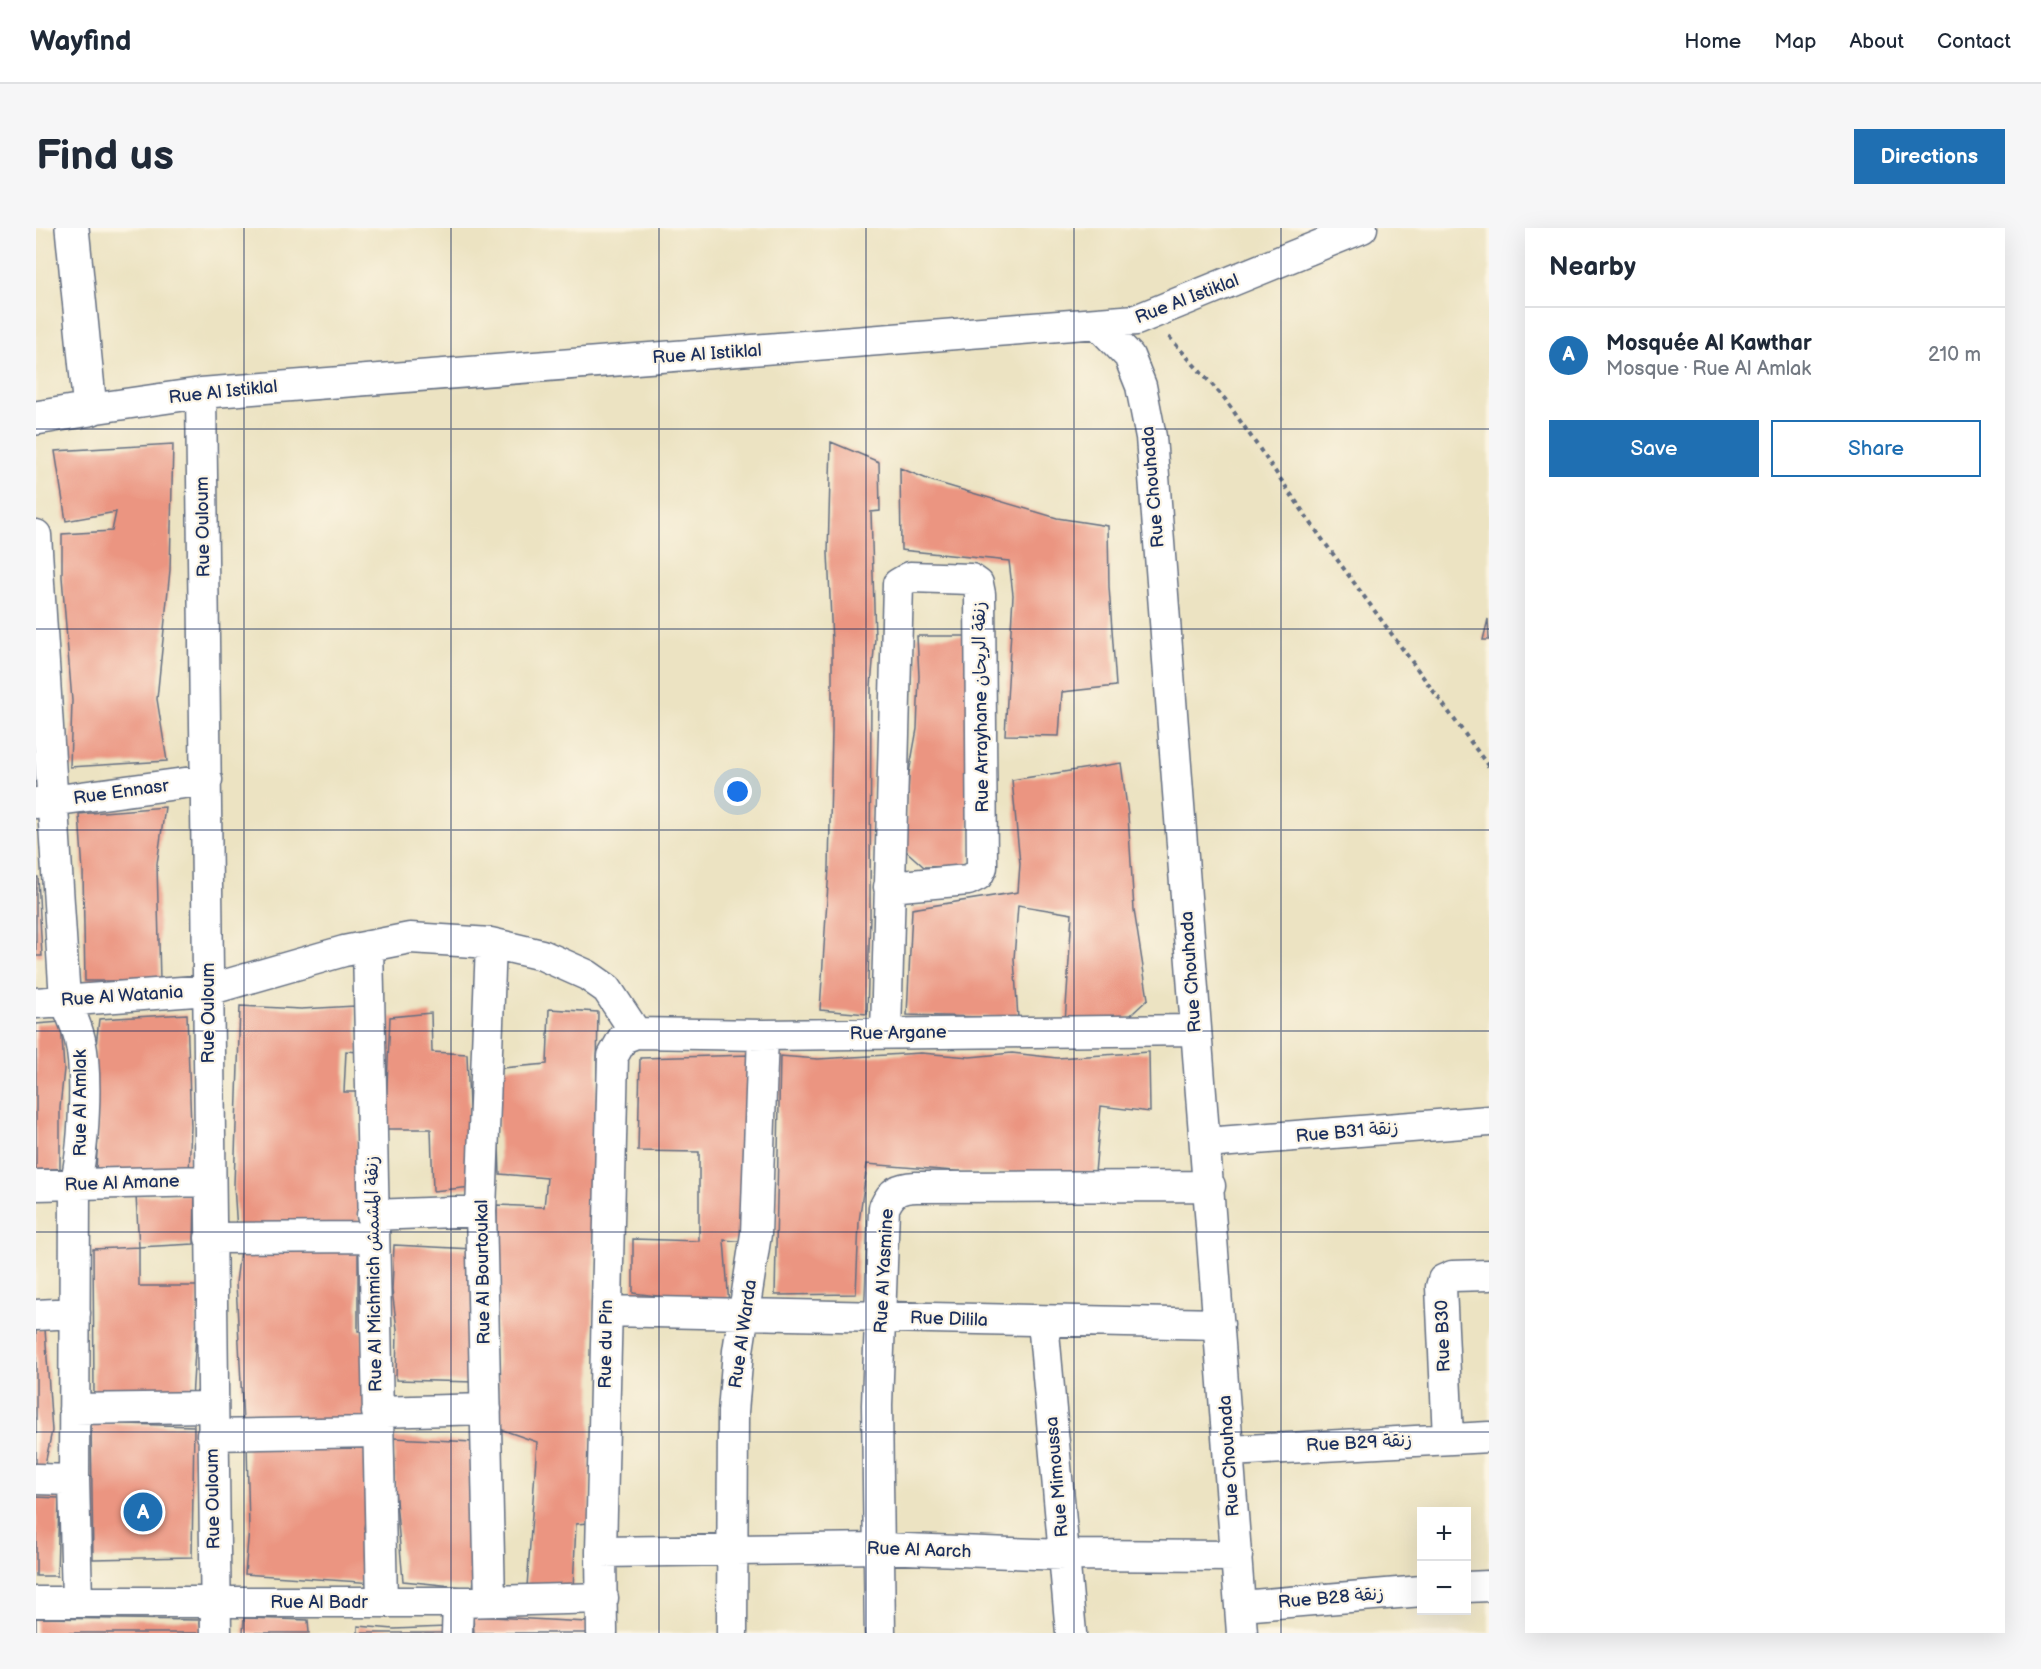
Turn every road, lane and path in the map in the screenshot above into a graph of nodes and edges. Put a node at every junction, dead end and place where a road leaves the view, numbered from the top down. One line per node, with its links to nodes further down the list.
1 (72, 228): 7 (street)
2 (1362, 228): 3 (street, Rue Al Istiklal)
3 (1143, 318): 4 (street, Rue Al Istiklal); 5 (street); 11 (path)
4 (1099, 325): 5 (street, Rue Chouhada); 6 (street, Rue Al Istiklal)
5 (1129, 356): 20 (street, Rue Chouhada)
6 (201, 393): 7 (street, Rue Al Istiklal); 12 (street, Rue Ouloum)
7 (90, 409): 8 (street, Rue Al Istiklal)
8 (36, 418)
9 (36, 535): 10 (street, Rue Al Amlak)
10 (43, 726): 13 (street, Rue Al Amlak)
11 (1489, 767)
12 (207, 780): 13 (street, Rue Ennasr); 17 (street, Rue Ouloum)
13 (45, 802): 18 (street, Rue Al Amlak)
14 (889, 887): 14 (street, Rue Arrayhane زنقة الريحان); 22 (street, Rue Arrayhane زنقة الريحان)
15 (491, 943): 16 (street, Rue Al Watania); 21 (street, Rue Al Watania); 30 (street, Rue Al Bourtoukal)
16 (368, 946): 17 (street, Rue Al Watania); 31 (street, Rue Al Michmich زنقة المشمش)
17 (208, 990): 18 (street, Rue Al Watania); 26 (street, Rue Ouloum)
18 (65, 1000): 19 (street, Rue Al Watania); 28 (street, Rue Al Amlak)
19 (36, 1003)
20 (1195, 1030): 22 (street, Rue Argane); 25 (street, Rue Chouhada)
21 (636, 1033): 23 (street, Rue Argane); 34 (street, Rue du Pin)
22 (886, 1034): 23 (street, Rue Argane)
23 (763, 1035): 37 (street, Rue Al Warda)
24 (1489, 1121): 25 (street, Rue B31 زنقة)
25 (1206, 1143): 29 (street, Rue Chouhada)
26 (209, 1181): 28 (street, Rue Al Amane); 32 (street, Rue Ouloum)
27 (36, 1185): 28 (street, Rue Al Amane)
28 (75, 1185): 35 (street, Rue Al Amlak)
29 (1210, 1185): 38 (street, Rue Al Yasmine); 40 (street, Rue Chouhada)
30 (481, 1211): 31 (street); 42 (street, Rue Al Bourtoukal)
31 (372, 1226): 32 (street); 44 (street, Rue Al Michmich زنقة المشمش)
32 (210, 1238): 43 (street, Rue Ouloum)
33 (1489, 1275): 46 (street, Rue B30)
34 (607, 1311): 37 (street, Rue Dilila); 52 (street, Rue du Pin)
35 (75, 1313): 36 (street); 41 (street, Rue Al Amlak)
36 (36, 1315)
37 (745, 1315): 38 (street, Rue Dilila); 51 (street, Rue Al Warda)
38 (881, 1317): 39 (street, Rue Dilila); 50 (street, Rue Al Yasmine)
39 (1044, 1321): 40 (street, Rue Dilila); 53 (street, Rue Mimoussa)
40 (1219, 1324): 47 (street, Rue Chouhada)
41 (74, 1410): 43 (street); 49 (street, Rue Al Amlak)
42 (486, 1410): 44 (street); 60 (street, Rue Al Bourtoukal)
43 (212, 1421): 44 (street); 64 (street, Rue Ouloum)
44 (377, 1422): 62 (street, Rue Al Michmich زنقة المشمش)
45 (1489, 1437): 46 (street, Rue B29 زنقة)
46 (1448, 1438): 47 (street, Rue B29 زنقة)
47 (1230, 1450): 54 (street, Rue Chouhada)
48 (36, 1479): 49 (street)
49 (74, 1480): 59 (street, Rue Al Amlak)
50 (880, 1548): 51 (street, Rue Al Aarch); 53 (street, Rue Al Aarch); 70 (street, Rue Al Yasmine)
51 (733, 1551): 52 (street, Rue Al Aarch); 69 (street, Rue Al Warda)
52 (602, 1552): 58 (street, Rue du Pin)
53 (1064, 1555): 54 (street, Rue Al Aarch); 71 (street, Rue Mimoussa)
54 (1237, 1556): 65 (street, Rue Chouhada)
55 (1489, 1586): 56 (street)
56 (1471, 1587)
57 (1417, 1592): 65 (street, Rue B28 زنقة)
58 (603, 1598): 60 (street, Rue Al Badr); 68 (street, Rue du Pin)
59 (77, 1601): 61 (street, Rue Al Badr); 64 (street, Rue Al Badr)
60 (490, 1601): 63 (street, Rue Al Badr)
61 (36, 1602)
62 (382, 1602): 63 (street, Rue Al Badr); 64 (street, Rue Al Badr)
63 (458, 1602): 67 (street)
64 (215, 1603): 66 (street, Rue Ouloum)
65 (1242, 1619)
66 (216, 1633)
67 (458, 1633)
68 (603, 1633)
69 (732, 1633)
70 (880, 1633)
71 (1071, 1633)

